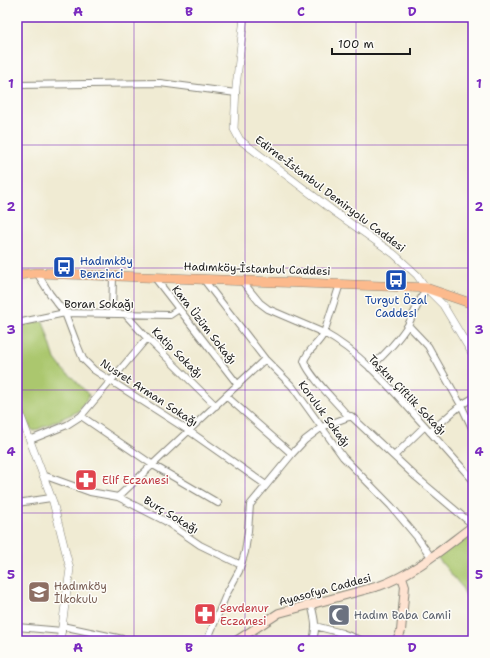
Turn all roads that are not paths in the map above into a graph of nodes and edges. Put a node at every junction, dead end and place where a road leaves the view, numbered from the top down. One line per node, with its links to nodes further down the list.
1 (244, 17): 3 (street, Edirne-İstanbul Demiryolu Caddesi)
2 (17, 85): 3 (street)
3 (236, 93): 12 (street, Edirne-İstanbul Demiryolu Caddesi)
4 (17, 270): 5 (main road, Hadımköy-İstanbul Caddesi)
5 (37, 273): 6 (main road, Hadımköy-İstanbul Caddesi); 7 (main road, Hadımköy-İstanbul Caddesi); 15 (street, Nusret Arman Sokağı)
6 (17, 275)
7 (113, 277): 8 (main road, Hadımköy-İstanbul Caddesi); 16 (street)
8 (155, 278): 9 (main road, Hadımköy-İstanbul Caddesi); 14 (street, Kara Üzüm Sokağı)
9 (204, 280): 10 (main road, Hadımköy-İstanbul Caddesi); 23 (street, Koruluk Sokağı)
10 (242, 281): 11 (main road, Hadımköy-İstanbul Caddesi); 20 (street, Taşkın Çiftlik Sokağı)
11 (340, 284): 12 (main road, Hadımköy-İstanbul Caddesi); 20 (street)
12 (426, 288): 13 (main road, Hadımköy-İstanbul Caddesi); 19 (street); 22 (street, Edirne-İstanbul Demiryolu Caddesi)
13 (473, 304)
14 (179, 309): 17 (street, Boran Sokağı); 26 (street, Kara Üzüm Sokağı)
15 (65, 313): 16 (street, Boran Sokağı); 18 (street, Boran Sokağı); 25 (street, Nusret Arman Sokağı)
16 (112, 314): 17 (street, Boran Sokağı)
17 (125, 314): 21 (street, Katip Sokağı)
18 (17, 323)
19 (408, 325): 24 (street); 29 (street)
20 (324, 333): 24 (street, Taşkın Çiftlik Sokağı); 33 (street)
21 (147, 338): 25 (street); 31 (street, Katip Sokağı)
22 (473, 355)
23 (266, 359): 26 (street); 35 (street, Koruluk Sokağı)
24 (370, 368): 34 (street, Taşkın Çiftlik Sokağı)
25 (111, 381): 32 (street); 37 (street, Nusret Arman Sokağı)
26 (238, 385): 27 (street)
27 (226, 396): 31 (street); 40 (street)
28 (473, 398): 29 (street)
29 (461, 405): 36 (street); 38 (street)
30 (17, 406): 39 (street)
31 (216, 406): 37 (street)
32 (81, 416): 39 (street); 42 (street)
33 (348, 417): 35 (street); 41 (street)
34 (425, 426): 38 (street, Taşkın Çiftlik Sokağı); 41 (street)
35 (322, 427): 40 (street); 51 (street, Koruluk Sokağı)
36 (473, 430)
37 (189, 431): 42 (street); 45 (street, Nusret Arman Sokağı)
38 (430, 432): 44 (street, Taşkın Çiftlik Sokağı)
39 (30, 440): 43 (street)
40 (292, 454): 45 (street)
41 (394, 456): 50 (street)
42 (153, 465): 46 (street); 49 (street)
43 (43, 475): 46 (street, Burç Sokağı); 47 (street)
44 (473, 480)
45 (266, 484): 52 (street)
46 (118, 497): 52 (street, Burç Sokağı)
47 (51, 498): 48 (street); 57 (street)
48 (17, 503)
49 (218, 503)
50 (473, 526): 51 (main road, Ayasofya Caddesi)
51 (431, 558): 53 (main road, Ayasofya Caddesi)
52 (241, 565): 61 (street)
53 (402, 577): 54 (main road, Ayasofya Caddesi); 65 (main road)
54 (311, 604): 55 (street); 62 (main road, Ayasofya Caddesi)
55 (315, 626): 63 (street); 64 (street)
56 (17, 627): 57 (street)
57 (62, 629): 58 (street); 59 (street)
58 (120, 640): 60 (street)
59 (60, 641)
60 (132, 641)
61 (210, 641)
62 (236, 641)
63 (312, 641)
64 (363, 641)
65 (397, 641)

